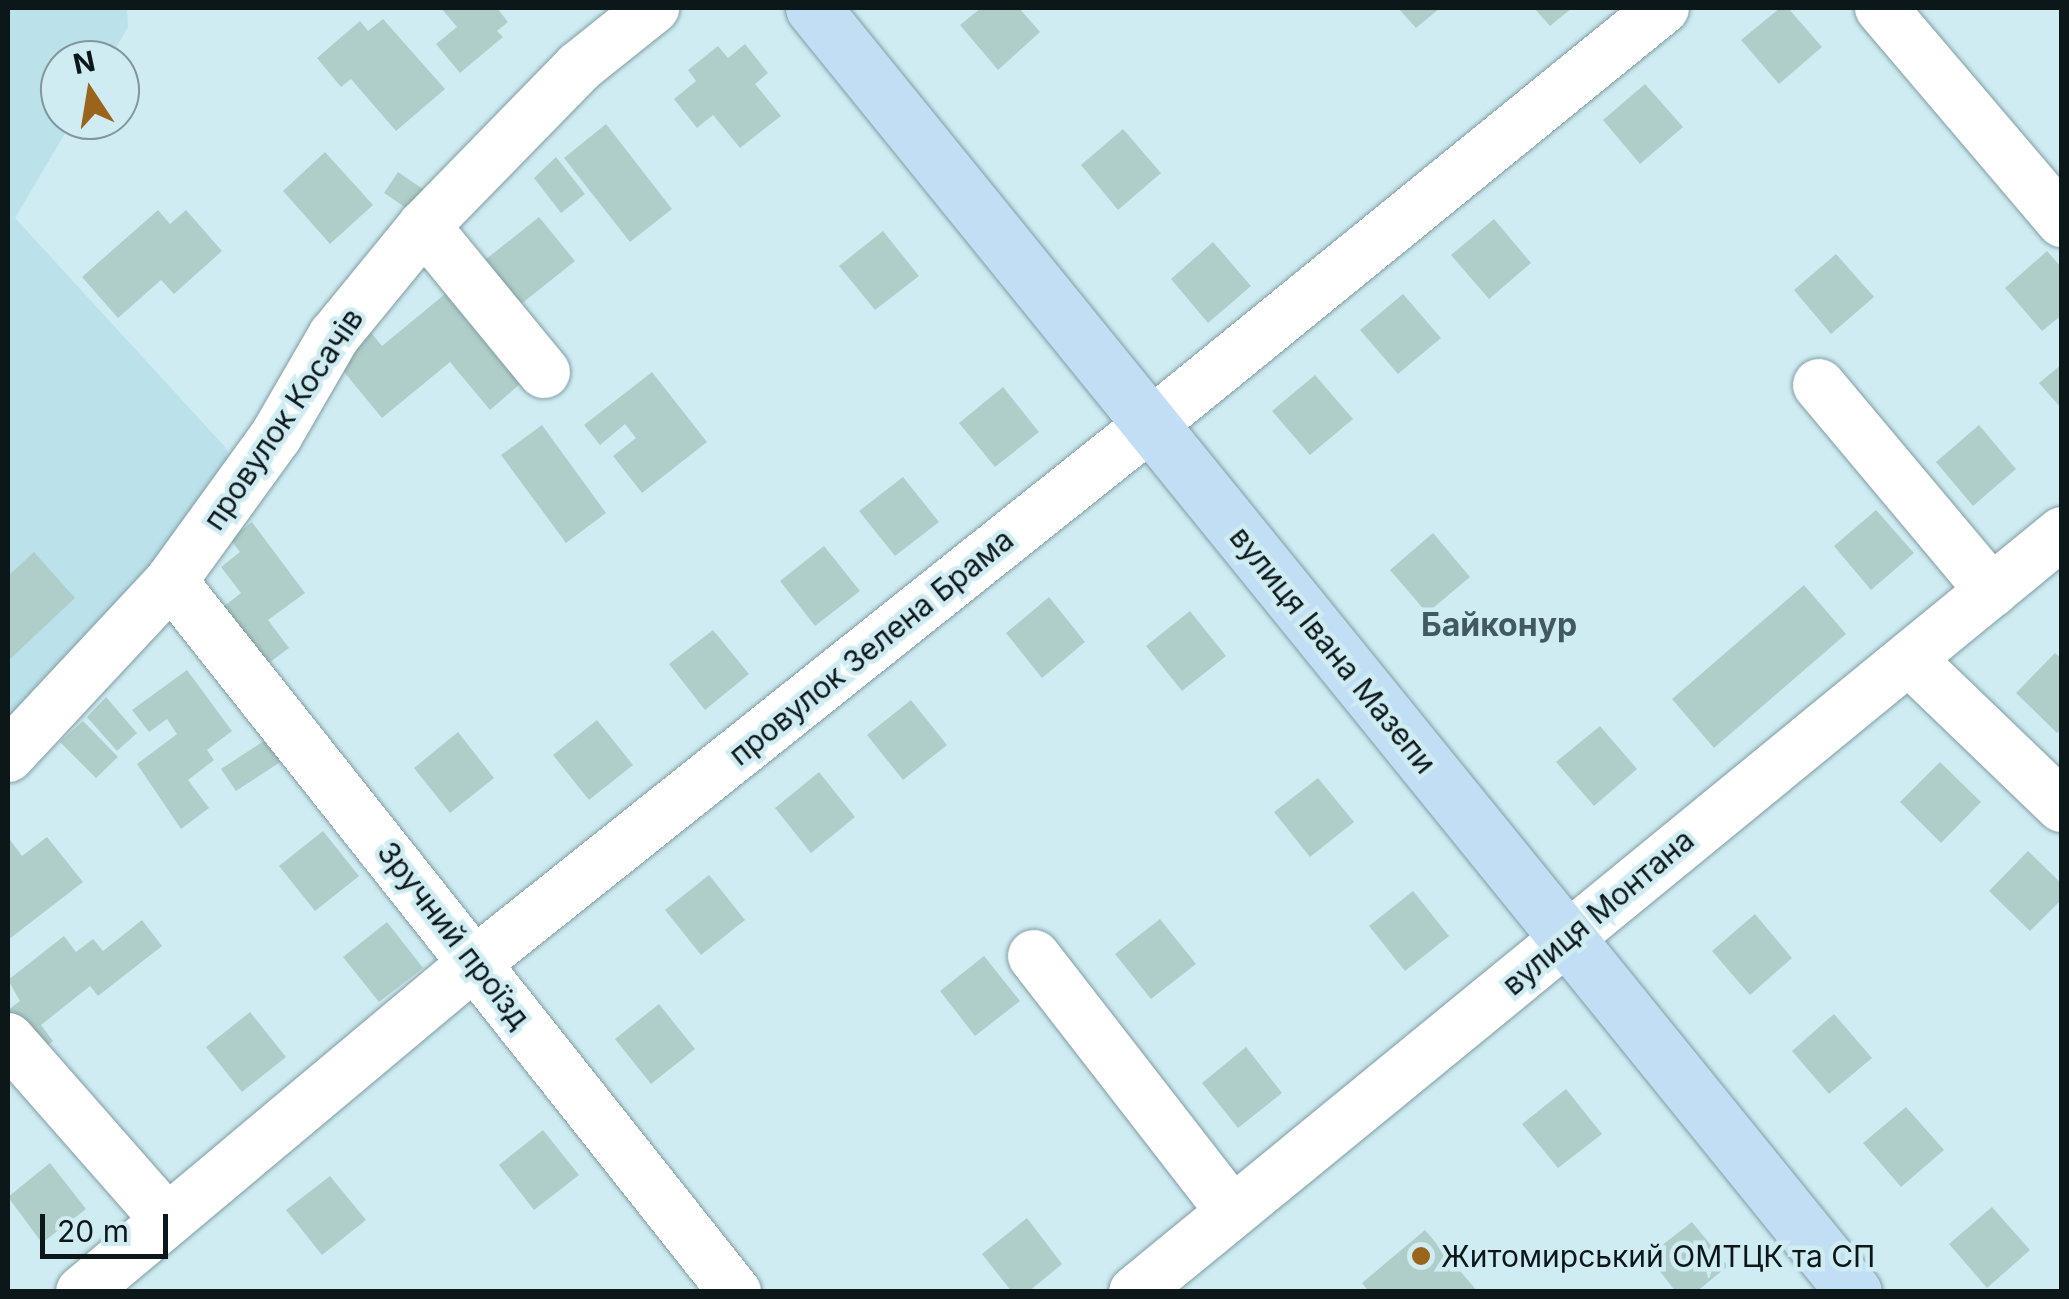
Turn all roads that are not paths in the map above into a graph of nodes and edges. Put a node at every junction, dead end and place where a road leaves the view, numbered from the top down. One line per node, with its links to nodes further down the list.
1 (653, 8): 6 (street, провулок Косачів)
2 (814, 8): 9 (main road, вулиця Івана Мазепи)
3 (1664, 8): 9 (street, провулок Зелена Брама)
4 (1881, 8): 5 (street)
5 (2062, 221)
6 (424, 226): 7 (street); 11 (street, провулок Косачів)
7 (544, 372)
8 (1819, 385): 12 (street)
9 (1150, 425): 16 (main road, вулиця Івана Мазепи); 18 (street, провулок Зелена Брама)
10 (2062, 533): 12 (street, вулиця Монтана)
11 (171, 581): 14 (street, провулок Косачів); 18 (street, Зручний проїзд)
12 (1992, 591): 13 (street, вулиця Монтана)
13 (1909, 659): 15 (street); 16 (street, вулиця Монтана)
14 (8, 756)
15 (2062, 806)
16 (1566, 937): 20 (street, вулиця Монтана); 25 (main road, вулиця Івана Мазепи)
17 (1034, 956): 20 (street)
18 (476, 962): 21 (street, провулок Зелена Брама); 23 (street, Зручний проїзд)
19 (8, 1039): 21 (street)
20 (1232, 1211): 24 (street, вулиця Монтана)
21 (166, 1220): 22 (street, провулок Зелена Брама)
22 (82, 1292)
23 (735, 1292)
24 (1135, 1292)
25 (1854, 1292)

